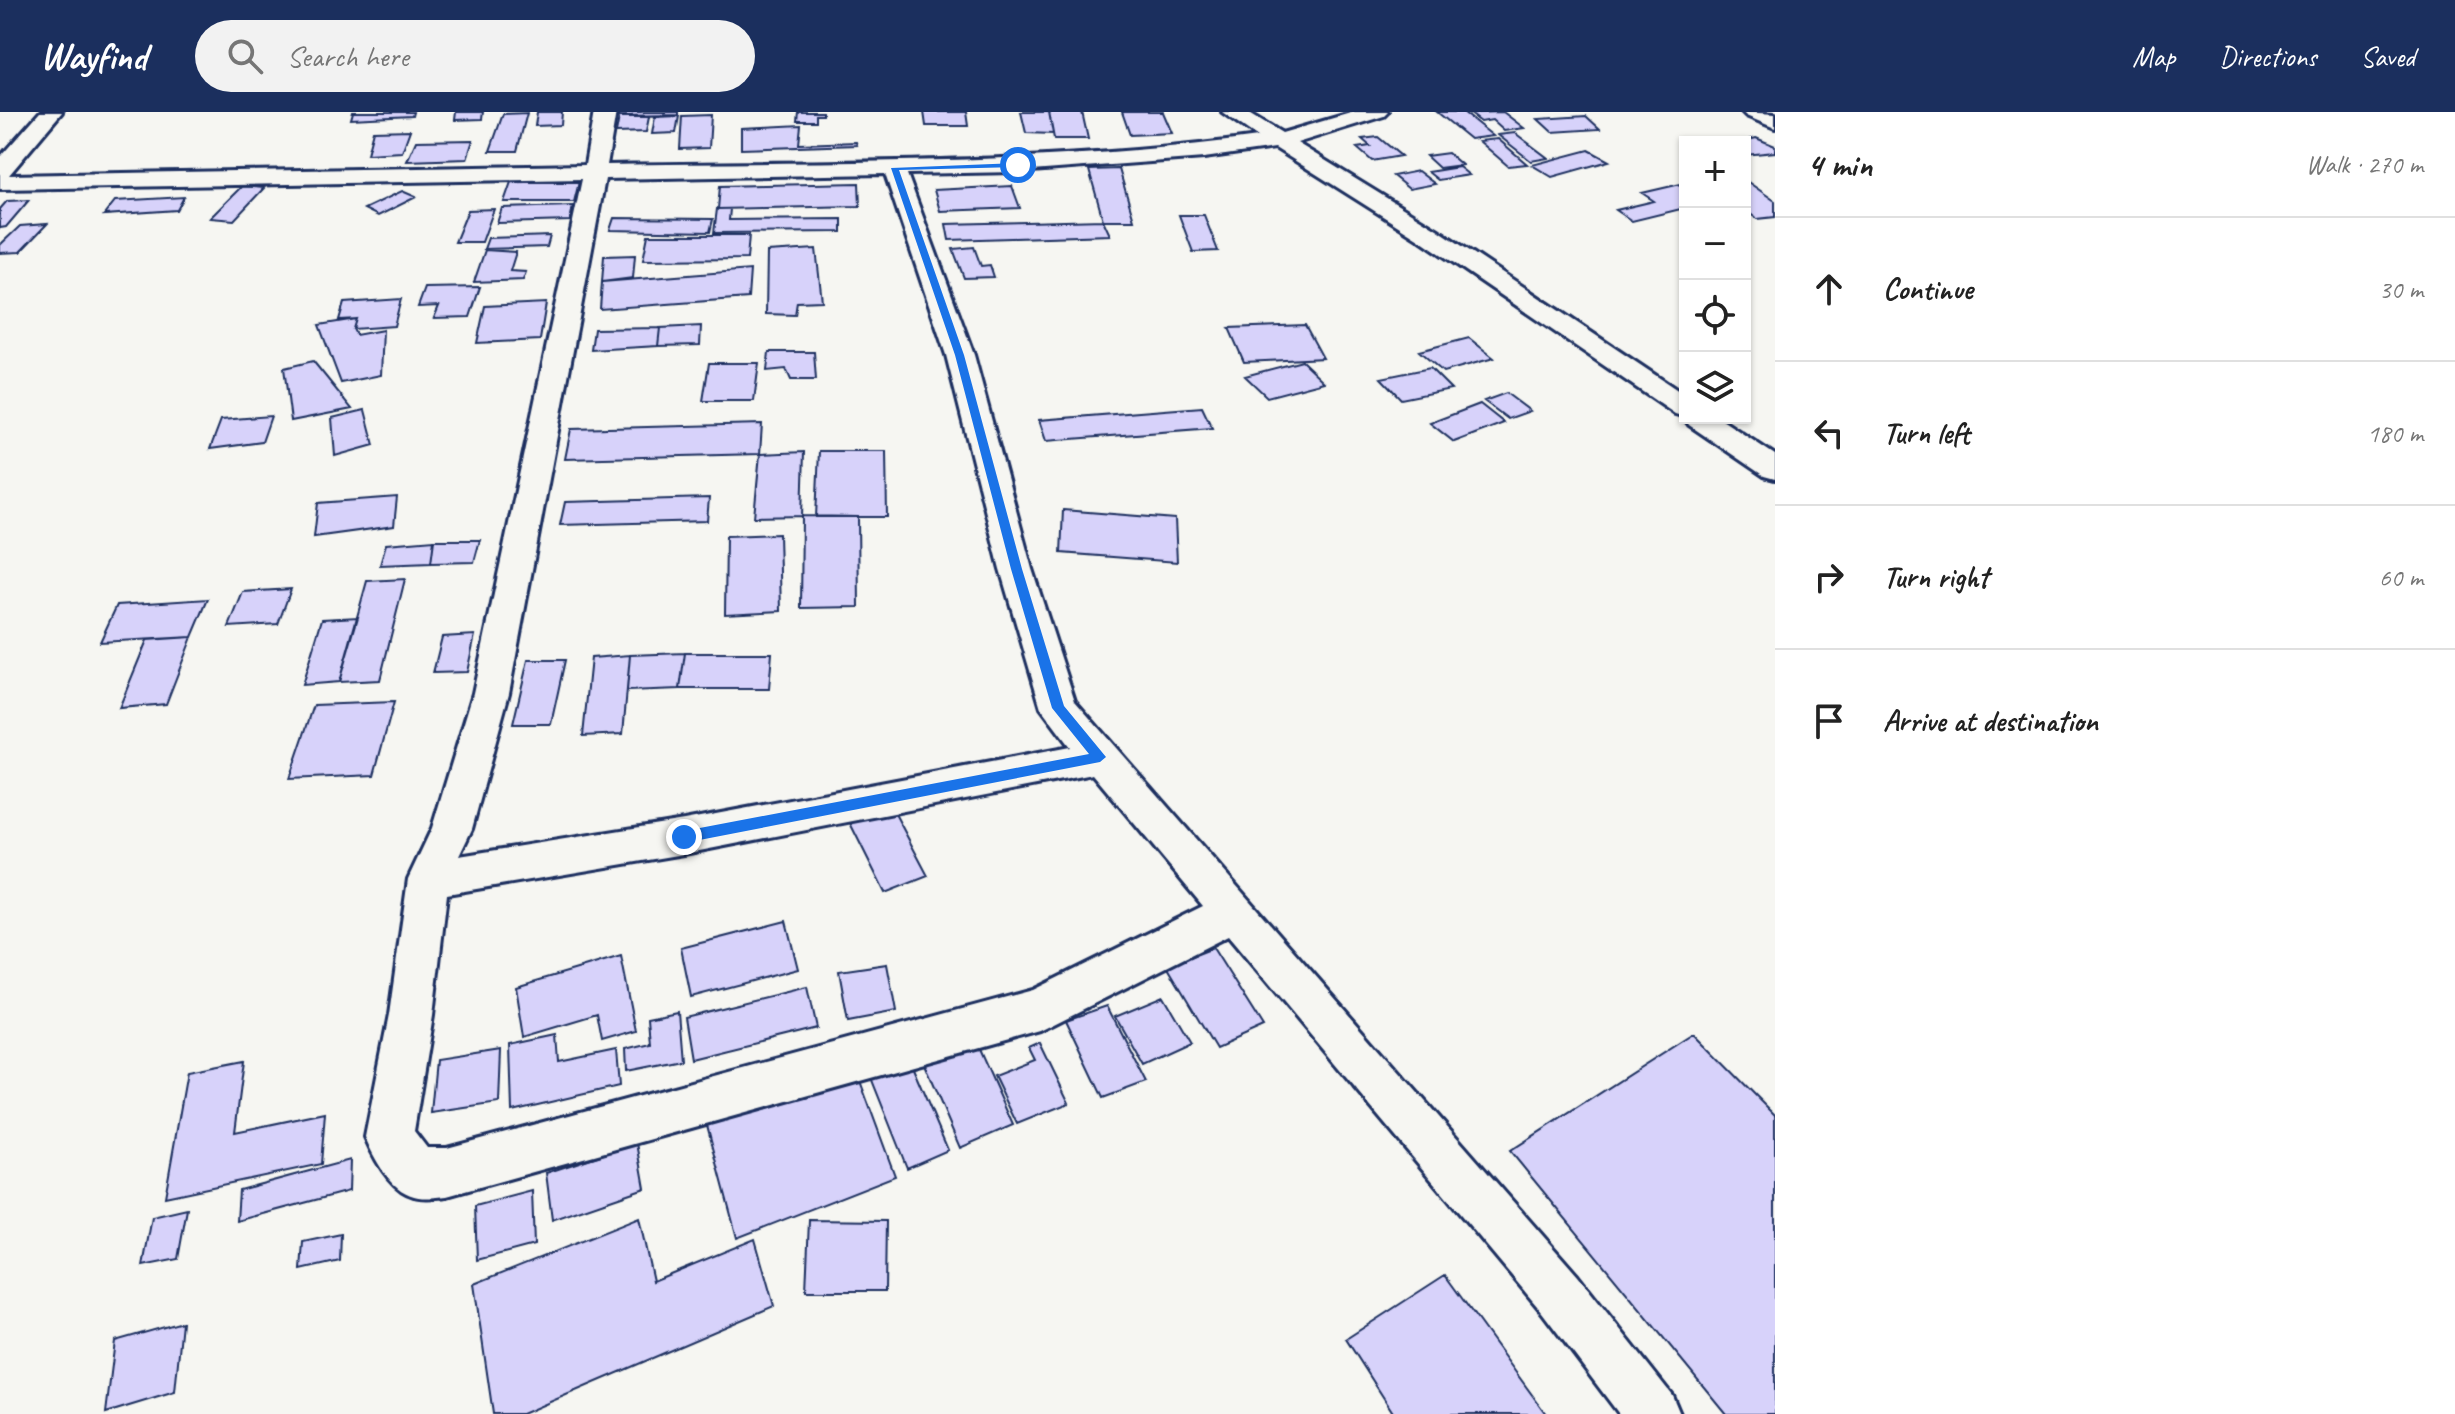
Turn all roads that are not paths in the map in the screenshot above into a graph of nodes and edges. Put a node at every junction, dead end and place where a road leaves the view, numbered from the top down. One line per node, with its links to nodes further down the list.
1 (51, 112): 9 (street)
2 (605, 112): 10 (street)
3 (1233, 112): 7 (street)
4 (1377, 112): 7 (street)
5 (1753, 112): 6 (street)
6 (1775, 122)
7 (1279, 141): 8 (street); 12 (street)
8 (894, 168): 10 (street); 15 (street)
9 (0, 171)
10 (593, 172): 11 (street); 16 (street)
11 (0, 182)
12 (1679, 404)
13 (1708, 424): 14 (street)
14 (1775, 469)
15 (1100, 757): 16 (street); 17 (street)
16 (428, 879): 17 (street)
17 (1233, 912): 18 (street)
18 (1653, 1414)

